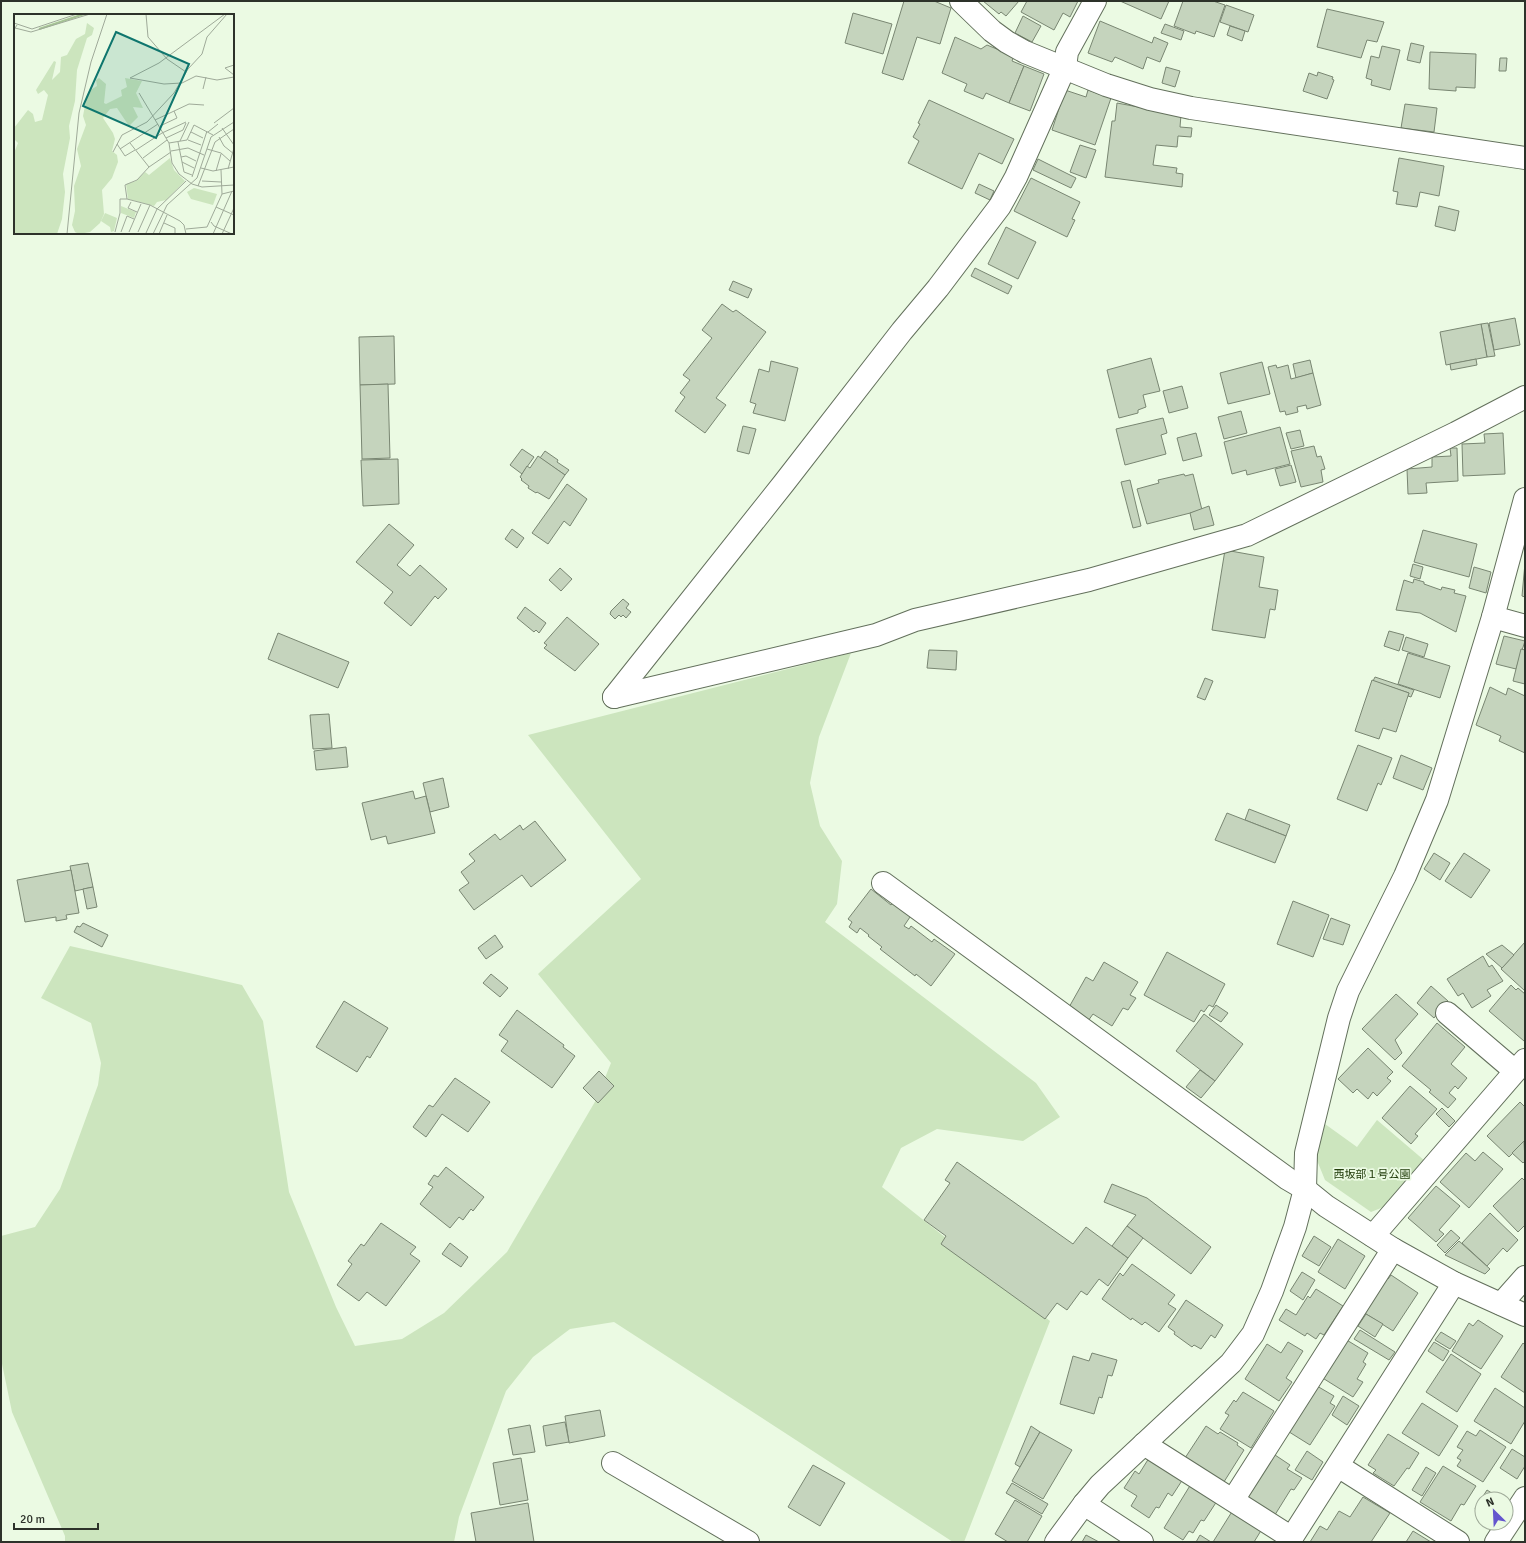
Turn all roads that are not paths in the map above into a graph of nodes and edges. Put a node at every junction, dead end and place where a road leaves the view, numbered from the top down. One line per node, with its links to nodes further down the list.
1 (961, 1): 3 (street)
2 (1095, 1): 3 (street)
3 (1065, 68): 4 (street); 5 (street)
4 (1525, 158)
5 (1525, 397)
6 (1525, 499): 7 (street)
7 (1494, 617): 8 (street); 12 (street)
8 (1525, 626)
9 (883, 883): 12 (street)
10 (1447, 1013): 11 (street)
11 (1520, 1065): 13 (street)
12 (1305, 1189): 13 (street); 19 (street)
13 (1373, 1236): 14 (street)
14 (1393, 1249): 16 (street); 23 (street)
15 (1525, 1277): 17 (street)
16 (1454, 1282): 17 (street); 21 (street)
17 (1500, 1304): 18 (street)
18 (1525, 1314)
19 (1144, 1444): 23 (street); 24 (street)
20 (613, 1463): 26 (street)
21 (1338, 1466): 25 (street); 29 (street)
22 (1525, 1498): 30 (street)
23 (1233, 1500): 25 (street)
24 (1084, 1504): 27 (street); 28 (street)
25 (1291, 1540)
26 (748, 1542)
27 (1056, 1542)
28 (1142, 1542)
29 (1458, 1542)
30 (1496, 1542)

